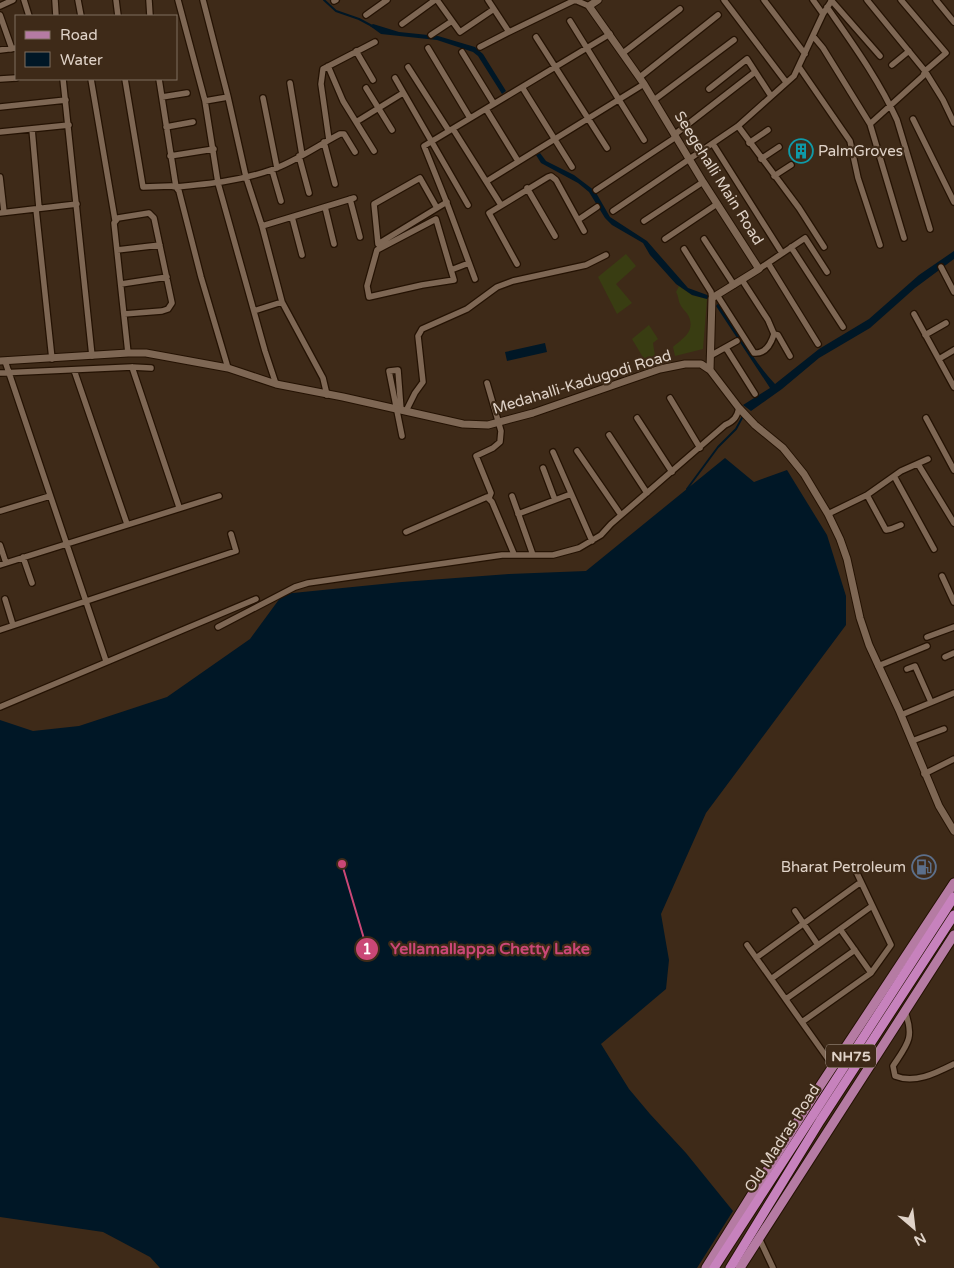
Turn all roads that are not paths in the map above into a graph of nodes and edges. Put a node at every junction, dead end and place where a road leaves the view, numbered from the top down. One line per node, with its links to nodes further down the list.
1 (13, 0): 22 (street)
2 (24, 0): 28 (street)
3 (55, 0): 29 (street)
4 (78, 0): 30 (street)
5 (116, 0): 31 (street)
6 (149, 0): 32 (street)
7 (178, 0): 87 (street)
8 (203, 0): 82 (street)
9 (387, 0): 20 (street)
10 (436, 0): 35 (street); 38 (street)
11 (488, 0): 24 (street)
12 (598, 0): 21 (street)
13 (724, 0): 73 (street)
14 (764, 0): 55 (street)
15 (813, 0): 26 (street)
16 (831, 0): 23 (street); 56 (street)
17 (867, 0): 51 (street)
18 (901, 0): 62 (street)
19 (936, 0): 37 (street)
20 (378, 3): 33 (street)
21 (586, 3): 39 (street); 40 (street, Seegehalli Main Road)
22 (0, 6)
23 (827, 7): 26 (street); 89 (street)
24 (494, 9): 35 (street); 39 (street)
25 (680, 9): 54 (street)
26 (823, 14): 42 (street)
27 (0, 15): 47 (street)
28 (29, 15)
29 (56, 15)
30 (81, 15)
31 (118, 15)
32 (150, 15)
33 (366, 15)
34 (718, 15): 72 (street)
35 (452, 21): 41 (street)
36 (570, 21): 49 (street)
37 (954, 22)
38 (402, 24)
39 (509, 32): 46 (street)
40 (610, 34): 49 (street); 54 (street, Seegehalli Main Road)
41 (431, 35)
42 (813, 36): 55 (street); 99 (street)
43 (536, 37): 60 (street)
44 (734, 40): 86 (street)
45 (375, 42): 52 (street)
46 (480, 47)
47 (14, 48): 50 (street)
48 (428, 48): 93 (street)
49 (587, 48): 60 (street); 85 (street)
50 (0, 50)
51 (909, 50): 57 (street); 62 (street)
52 (356, 51): 58 (street); 71 (street)
53 (462, 52): 88 (street)
54 (623, 53): 72 (street, Seegehalli Main Road)
55 (805, 54): 61 (street)
56 (880, 56)
57 (892, 65)
58 (328, 66): 97 (street); 111 (street)
59 (408, 67): 105 (street)
60 (556, 67): 75 (street); 94 (street)
61 (799, 67): 73 (street); 166 (street)
62 (925, 71): 89 (street); 98 (street)
63 (755, 72): 77 (street); 80 (street); 108 (street)
64 (15, 78): 66 (street)
65 (395, 78): 79 (street)
66 (0, 79)
67 (64, 80): 84 (street)
68 (91, 80): 153 (street)
69 (126, 80): 135 (street)
70 (159, 80): 81 (street)
71 (373, 80)
72 (642, 80): 85 (street); 86 (street, Seegehalli Main Road)
73 (786, 82): 80 (street)
74 (290, 83): 121 (street)
75 (522, 87): 88 (street); 109 (street)
76 (366, 88): 91 (street)
77 (708, 89)
78 (187, 93): 81 (street)
79 (403, 93): 91 (street); 112 (street)
80 (771, 96): 101 (street)
81 (162, 97): 102 (street)
82 (228, 97): 87 (street); 130 (street)
83 (263, 98): 127 (street)
84 (66, 100): 90 (street); 100 (street)
85 (620, 100): 94 (street); 110 (street)
86 (654, 100): 108 (street, Seegehalli Main Road)
87 (205, 101): 117 (street)
88 (494, 104): 92 (street)
89 (890, 105): 99 (street); 157 (street)
90 (0, 107)
91 (379, 108): 97 (street); 104 (street)
92 (486, 109): 93 (street); 124 (street)
93 (470, 118): 105 (street)
94 (588, 118): 109 (street); 116 (street)
95 (912, 119): 141 (street)
96 (193, 122): 102 (street)
97 (356, 122): 118 (street)
98 (954, 123)
99 (870, 124): 161 (street)
100 (69, 125): 103 (street); 142 (street)
101 (738, 126): 113 (street); 114 (street)
102 (166, 127): 120 (street)
103 (32, 129): 107 (street); 149 (street)
104 (392, 130)
105 (451, 130): 112 (street); 131 (street)
106 (768, 130): 113 (street)
107 (0, 132)
108 (675, 136): 123 (street, Seegehalli Main Road); 137 (street)
109 (554, 140): 124 (street); 126 (street)
110 (644, 140)
111 (327, 141): 119 (street); 121 (street); 134 (street)
112 (431, 142): 140 (street); 144 (street)
113 (749, 143): 122 (street)
114 (713, 144): 123 (street); 171 (street)
115 (779, 147): 122 (street)
116 (606, 148)
117 (214, 150): 120 (street); 133 (street)
118 (374, 151)
119 (355, 152)
120 (170, 156): 135 (street)
121 (300, 156): 127 (street); 138 (street)
122 (761, 159): 128 (street)
123 (690, 160): 132 (street, Seegehalli Main Road); 150 (street)
124 (518, 162): 131 (street)
125 (791, 165): 128 (street)
126 (572, 167)
127 (274, 169): 130 (street); 139 (street)
128 (774, 176): 168 (street)
129 (0, 177): 151 (street)
130 (246, 177): 133 (street); 156 (street)
131 (487, 181): 145 (street)
132 (703, 182): 143 (street, Seegehalli Main Road); 155 (street)
133 (218, 183): 135 (street); 189 (street)
134 (335, 184)
135 (176, 187): 209 (street)
136 (527, 188): 145 (street); 154 (street); 159 (street)
137 (596, 190)
138 (309, 194)
139 (280, 201)
140 (447, 202): 148 (street); 174 (street)
141 (954, 202)
142 (77, 204): 149 (street); 201 (street)
143 (717, 204): 162 (street); 178 (street, Seegehalli Main Road)
144 (468, 205)
145 (501, 205): 176 (street)
146 (325, 206): 152 (street); 160 (street); 164 (street)
147 (597, 207): 154 (street)
148 (437, 208): 148 (street)
149 (37, 209): 151 (street); 204 (street)
150 (613, 210)
151 (2, 212)
152 (292, 217): 156 (street); 172 (street)
153 (115, 220): 165 (street); 169 (street)
154 (578, 220): 158 (street)
155 (644, 221)
156 (262, 226): 188 (street)
157 (930, 229)
158 (584, 230)
159 (555, 236)
160 (360, 237)
161 (904, 238)
162 (665, 239)
163 (704, 239): 185 (street)
164 (334, 244)
165 (160, 245): 169 (street); 181 (street)
166 (880, 246)
167 (791, 247): 171 (street); 180 (street); 193 (street)
168 (824, 247)
169 (118, 250): 184 (street)
170 (684, 250): 187 (street)
171 (782, 253): 175 (street)
172 (302, 255)
173 (606, 255): 221 (street)
174 (469, 263): 179 (street); 182 (street)
175 (768, 263): 178 (street); 197 (street)
176 (517, 264)
177 (941, 267): 186 (street)
178 (759, 269): 183 (street, Seegehalli Main Road)
179 (451, 270): 179 (street)
180 (827, 272)
181 (167, 277): 184 (street); 190 (street)
182 (475, 279)
183 (742, 280): 185 (street, Seegehalli Main Road); 194 (street)
184 (121, 284): 190 (street)
185 (734, 285): 187 (street, Seegehalli Main Road)
186 (954, 292)
187 (714, 296): 194 (street); 202 (street)
188 (282, 302): 189 (street); 218 (street)
189 (254, 310): 215 (street)
190 (124, 314): 200 (street)
191 (914, 314): 195 (street)
192 (946, 323): 195 (street)
193 (843, 327)
194 (774, 334): 203 (street)
195 (925, 335): 205 (street)
196 (738, 341): 198 (street)
197 (818, 344)
198 (726, 348): 202 (street); 217 (street)
199 (954, 350): 205 (street)
200 (128, 352): 201 (street, Medahalli-Kadugodi Road); 209 (street, Medahalli-Kadugodi Road)
201 (92, 356): 204 (street, Medahalli-Kadugodi Road)
202 (710, 356): 211 (street)
203 (790, 356)
204 (52, 359): 206 (street, Medahalli-Kadugodi Road)
205 (938, 359): 216 (street)
206 (2, 361): 213 (street)
207 (132, 367): 208 (street); 210 (street); 244 (street)
208 (151, 368)
209 (228, 368): 215 (street, Medahalli-Kadugodi Road)
210 (74, 370): 213 (street); 250 (street)
211 (710, 370): 220 (street); 224 (street, Medahalli-Kadugodi Road)
212 (0, 373): 213 (street)
213 (9, 373): 239 (street)
214 (487, 383): 224 (street)
215 (276, 384): 218 (street, Medahalli-Kadugodi Road)
216 (954, 387)
217 (755, 394)
218 (327, 395): 221 (street, Medahalli-Kadugodi Road)
219 (670, 398): 227 (street)
220 (740, 409): 227 (street); 247 (street)
221 (401, 410): 221 (street); 224 (street, Medahalli-Kadugodi Road); 225 (street)
222 (638, 418): 234 (street)
223 (926, 418): 233 (street)
224 (498, 422): 242 (street)
225 (402, 436)
226 (609, 436): 236 (street)
227 (700, 448): 234 (street)
228 (577, 451): 248 (street)
229 (553, 452): 237 (street)
230 (928, 459): 231 (street)
231 (918, 464): 235 (street); 249 (street)
232 (542, 468): 243 (street)
233 (954, 470)
234 (672, 472): 236 (street)
235 (894, 476): 238 (street); 257 (street)
236 (646, 493): 248 (street)
237 (571, 494): 243 (street); 254 (street)
238 (867, 494): 247 (street); 251 (street)
239 (50, 496): 245 (street); 255 (street)
240 (219, 496): 244 (street)
241 (512, 496): 246 (street)
242 (488, 498): 252 (street); 258 (street)
243 (555, 500): 246 (street)
244 (179, 507): 250 (street)
245 (0, 511)
246 (518, 514): 259 (street)
247 (828, 514): 277 (street)
248 (621, 515): 254 (street)
249 (954, 523)
250 (127, 524): 255 (street)
251 (901, 524)
252 (406, 532)
253 (231, 534): 266 (street)
254 (592, 542): 259 (street)
255 (66, 544): 260 (street); 266 (street)
256 (0, 545): 261 (street)
257 (934, 549)
258 (514, 554): 259 (street); 269 (street)
259 (533, 555)
260 (23, 557): 261 (street); 263 (street)
261 (3, 564)
262 (942, 576): 267 (street)
263 (32, 583)
264 (4, 599): 268 (street)
265 (256, 599): 276 (street)
266 (86, 601): 268 (street); 276 (street)
267 (954, 602)
268 (13, 625): 271 (street)
269 (218, 627)
270 (954, 627): 272 (street)
271 (0, 630)
272 (927, 638)
273 (927, 646): 277 (street)
274 (954, 653): 275 (street)
275 (945, 657)
276 (106, 661): 281 (street)
277 (878, 666): 282 (street)
278 (907, 669): 280 (street)
279 (954, 693): 280 (street)
280 (931, 702): 282 (street)
281 (0, 707)
282 (900, 715): 284 (street)
283 (944, 729): 284 (street)
284 (912, 741): 286 (street)
285 (954, 759): 286 (street)
286 (924, 774): 287 (street)
287 (954, 831)
288 (853, 865): 289 (street)
289 (861, 882): 292 (street); 295 (street)
290 (954, 883): 308 (main road)
291 (954, 897): 310 (highway, Old Madras Road / NH75)
292 (872, 906): 296 (street); 302 (street)
293 (795, 911): 295 (street)
294 (954, 915): 311 (highway, Old Madras Road / NH75)
295 (804, 924): 299 (street); 301 (street)
296 (840, 930): 299 (street); 300 (street)
297 (954, 936): 305 (main road)
298 (747, 945): 301 (street)
299 (818, 945): 303 (street)
300 (855, 950): 302 (street); 304 (street)
301 (756, 958): 303 (street)
302 (871, 973): 306 (street)
303 (771, 979): 304 (street)
304 (786, 999): 306 (street)
305 (905, 1012): 307 (street); 309 (main road)
306 (802, 1022): 308 (street)
307 (954, 1064)
308 (833, 1066): 310 (main road)
309 (759, 1238): 312 (main road); 313 (street)
310 (711, 1267)
311 (730, 1268)
312 (740, 1268)
313 (773, 1268)

